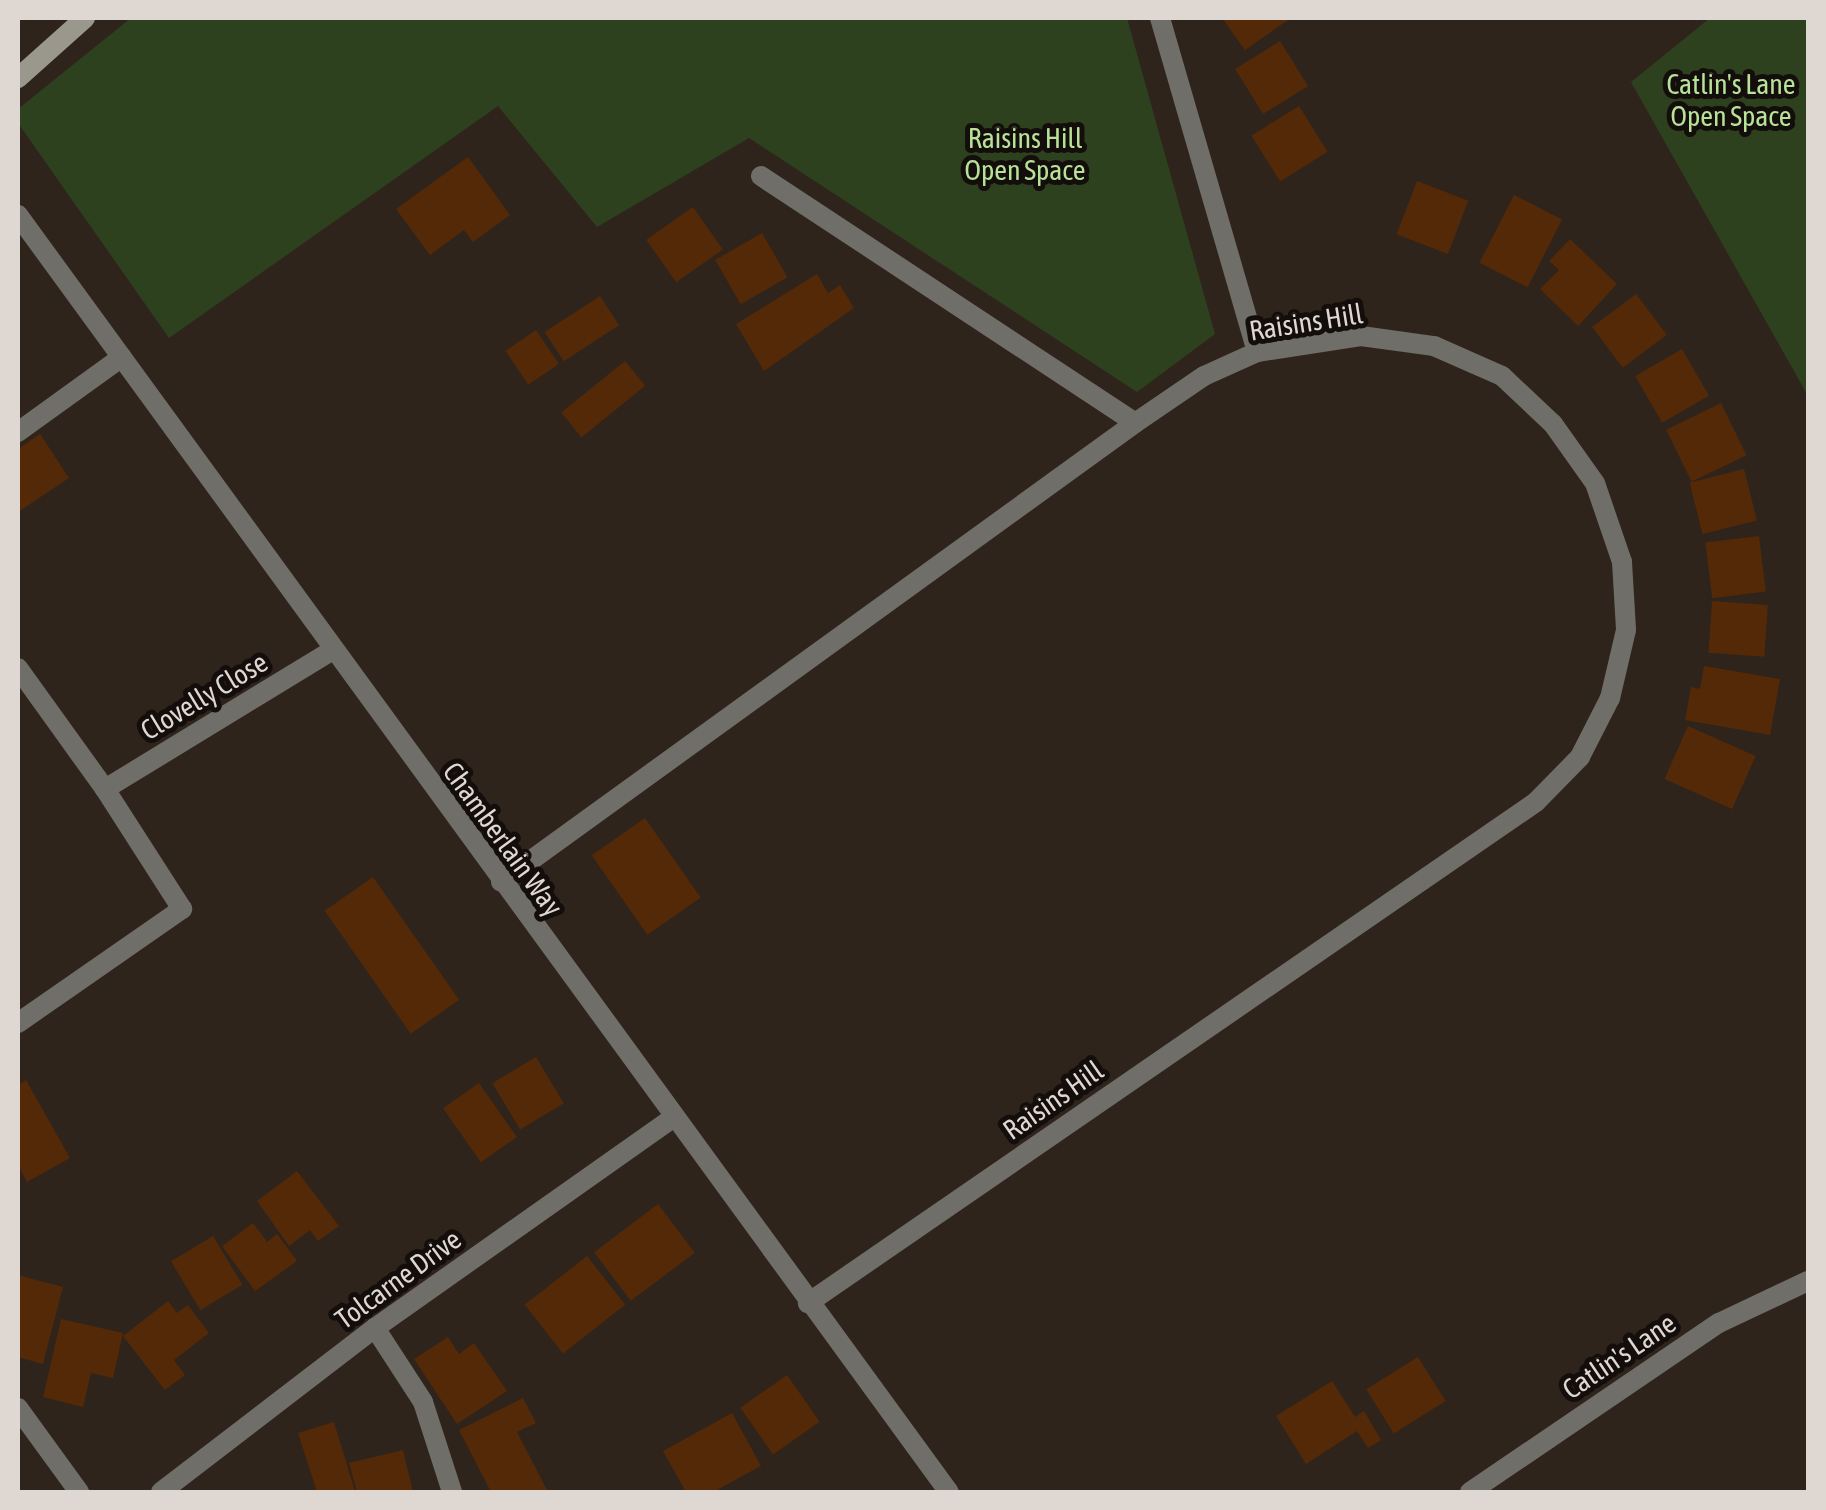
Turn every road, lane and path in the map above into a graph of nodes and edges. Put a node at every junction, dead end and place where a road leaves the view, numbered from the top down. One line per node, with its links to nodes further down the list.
1 (84, 18): 3 (main road)
2 (1160, 18): 6 (street)
3 (18, 78)
4 (761, 176): 8 (street)
5 (18, 215): 7 (street, Chamberlain Way)
6 (1257, 352): 8 (street, Raisins Hill); 17 (street, Raisins Hill)
7 (122, 357): 9 (street); 10 (street, Chamberlain Way)
8 (1135, 423): 13 (street, Raisins Hill)
9 (18, 432)
10 (332, 651): 12 (street, Clovelly Close); 13 (street, Chamberlain Way)
11 (18, 668): 12 (street)
12 (105, 789): 14 (street)
13 (501, 882): 15 (street, Chamberlain Way)
14 (18, 1023)
15 (673, 1118): 17 (street, Chamberlain Way); 18 (street, Tolcarne Drive)
16 (1808, 1281): 24 (street, Catlin's Lane)
17 (808, 1302): 23 (street, Chamberlain Way)
18 (375, 1328): 21 (street, Tolcarne Drive); 22 (street)
19 (18, 1408): 20 (street)
20 (79, 1492)
21 (161, 1492)
22 (452, 1492)
23 (949, 1492)
24 (1470, 1492)

